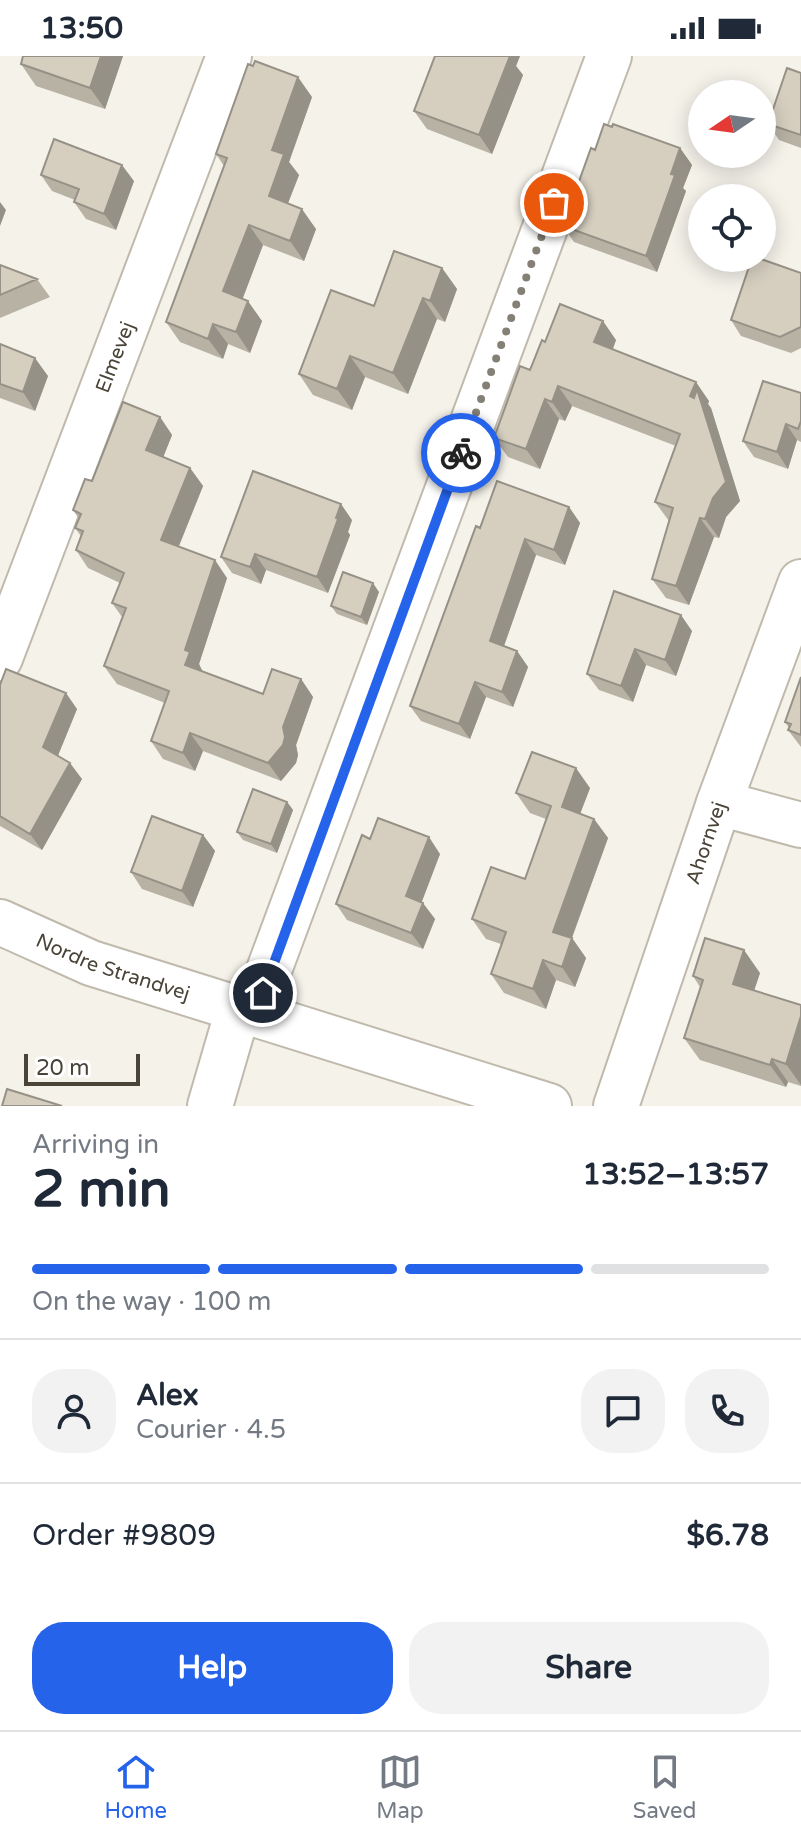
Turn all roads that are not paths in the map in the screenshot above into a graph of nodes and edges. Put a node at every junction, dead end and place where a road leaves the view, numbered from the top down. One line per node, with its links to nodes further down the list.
1 (229, 56): 4 (street, Elmevej)
2 (609, 56): 8 (street)
3 (801, 582): 5 (street, Ahornvej)
4 (0, 658)
5 (719, 803): 6 (street); 11 (street, Ahornvej)
6 (801, 825)
7 (0, 922): 8 (street, Nordre Strandvej)
8 (247, 1013): 9 (street); 10 (street, Nordre Strandvej)
9 (210, 1106)
10 (549, 1106)
11 (616, 1106)

